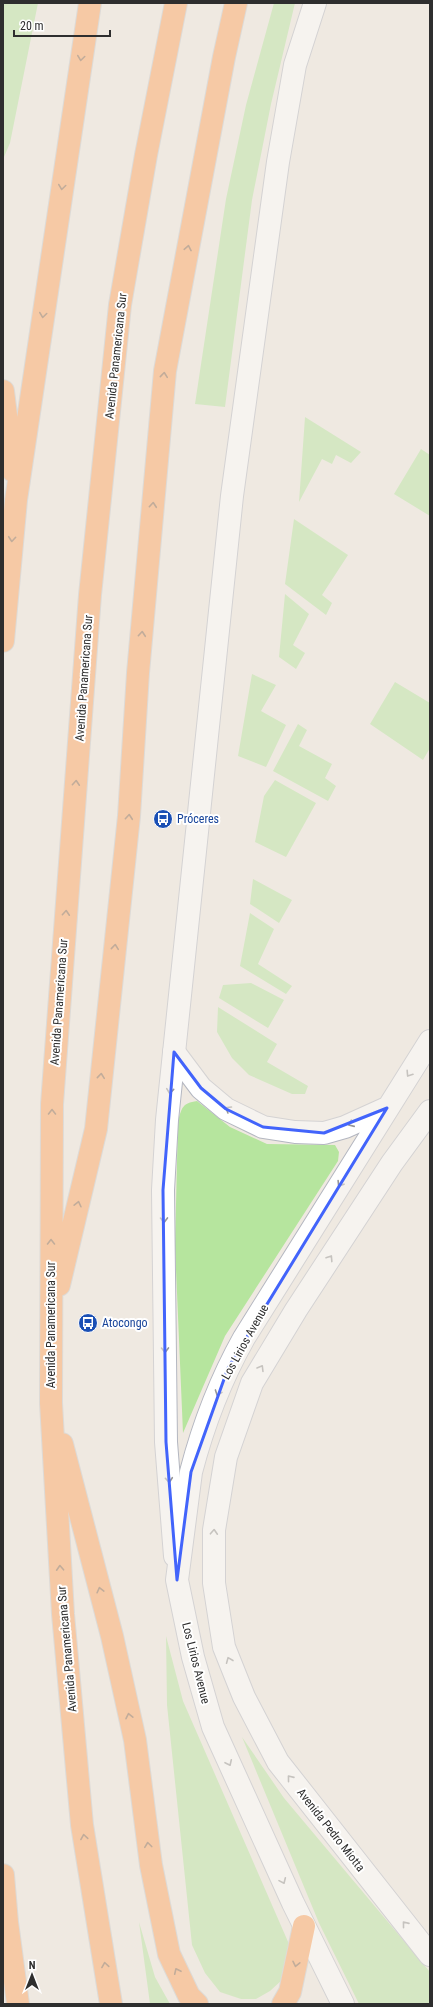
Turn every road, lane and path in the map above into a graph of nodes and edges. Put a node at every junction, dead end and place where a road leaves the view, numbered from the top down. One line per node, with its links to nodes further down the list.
1 (176, 3): 14 (highway, Avenida Panamericana Sur, one-way to 1)
2 (236, 3): 6 (highway)
3 (248, 3): 6 (highway)
4 (315, 3): 11 (main road)
5 (88, 8): 8 (highway, one-way to 8)
6 (224, 57): 14 (highway, one-way to 6)
7 (3, 391): 8 (highway)
8 (16, 500): 9 (highway, one-way to 9)
9 (3, 641)
10 (430, 1041): 12 (main road, Los Lirios Avenue, one-way to 12)
11 (174, 1052): 12 (main road, one-way to 11); 16 (main road, one-way to 16)
12 (387, 1108): 16 (main road, Los Lirios Avenue, one-way to 16)
13 (430, 1111): 19 (main road, Avenida Pedro Miotta, one-way to 13)
14 (50, 1323): 15 (highway, Avenida Panamericana Sur)
15 (51, 1403): 23 (highway, Avenida Panamericana Sur, one-way to 15); 24 (highway, one-way to 15)
16 (177, 1580): 18 (main road, Los Lirios Avenue, one-way to 18)
17 (3, 1875): 20 (highway)
18 (304, 1926): 25 (highway, one-way to 25); 26 (main road)
19 (430, 1955)
20 (12, 1966): 21 (highway); 22 (highway)
21 (6, 2004)
22 (18, 2004)
23 (111, 2004)
24 (197, 2004)
25 (283, 2004)
26 (343, 2004)

